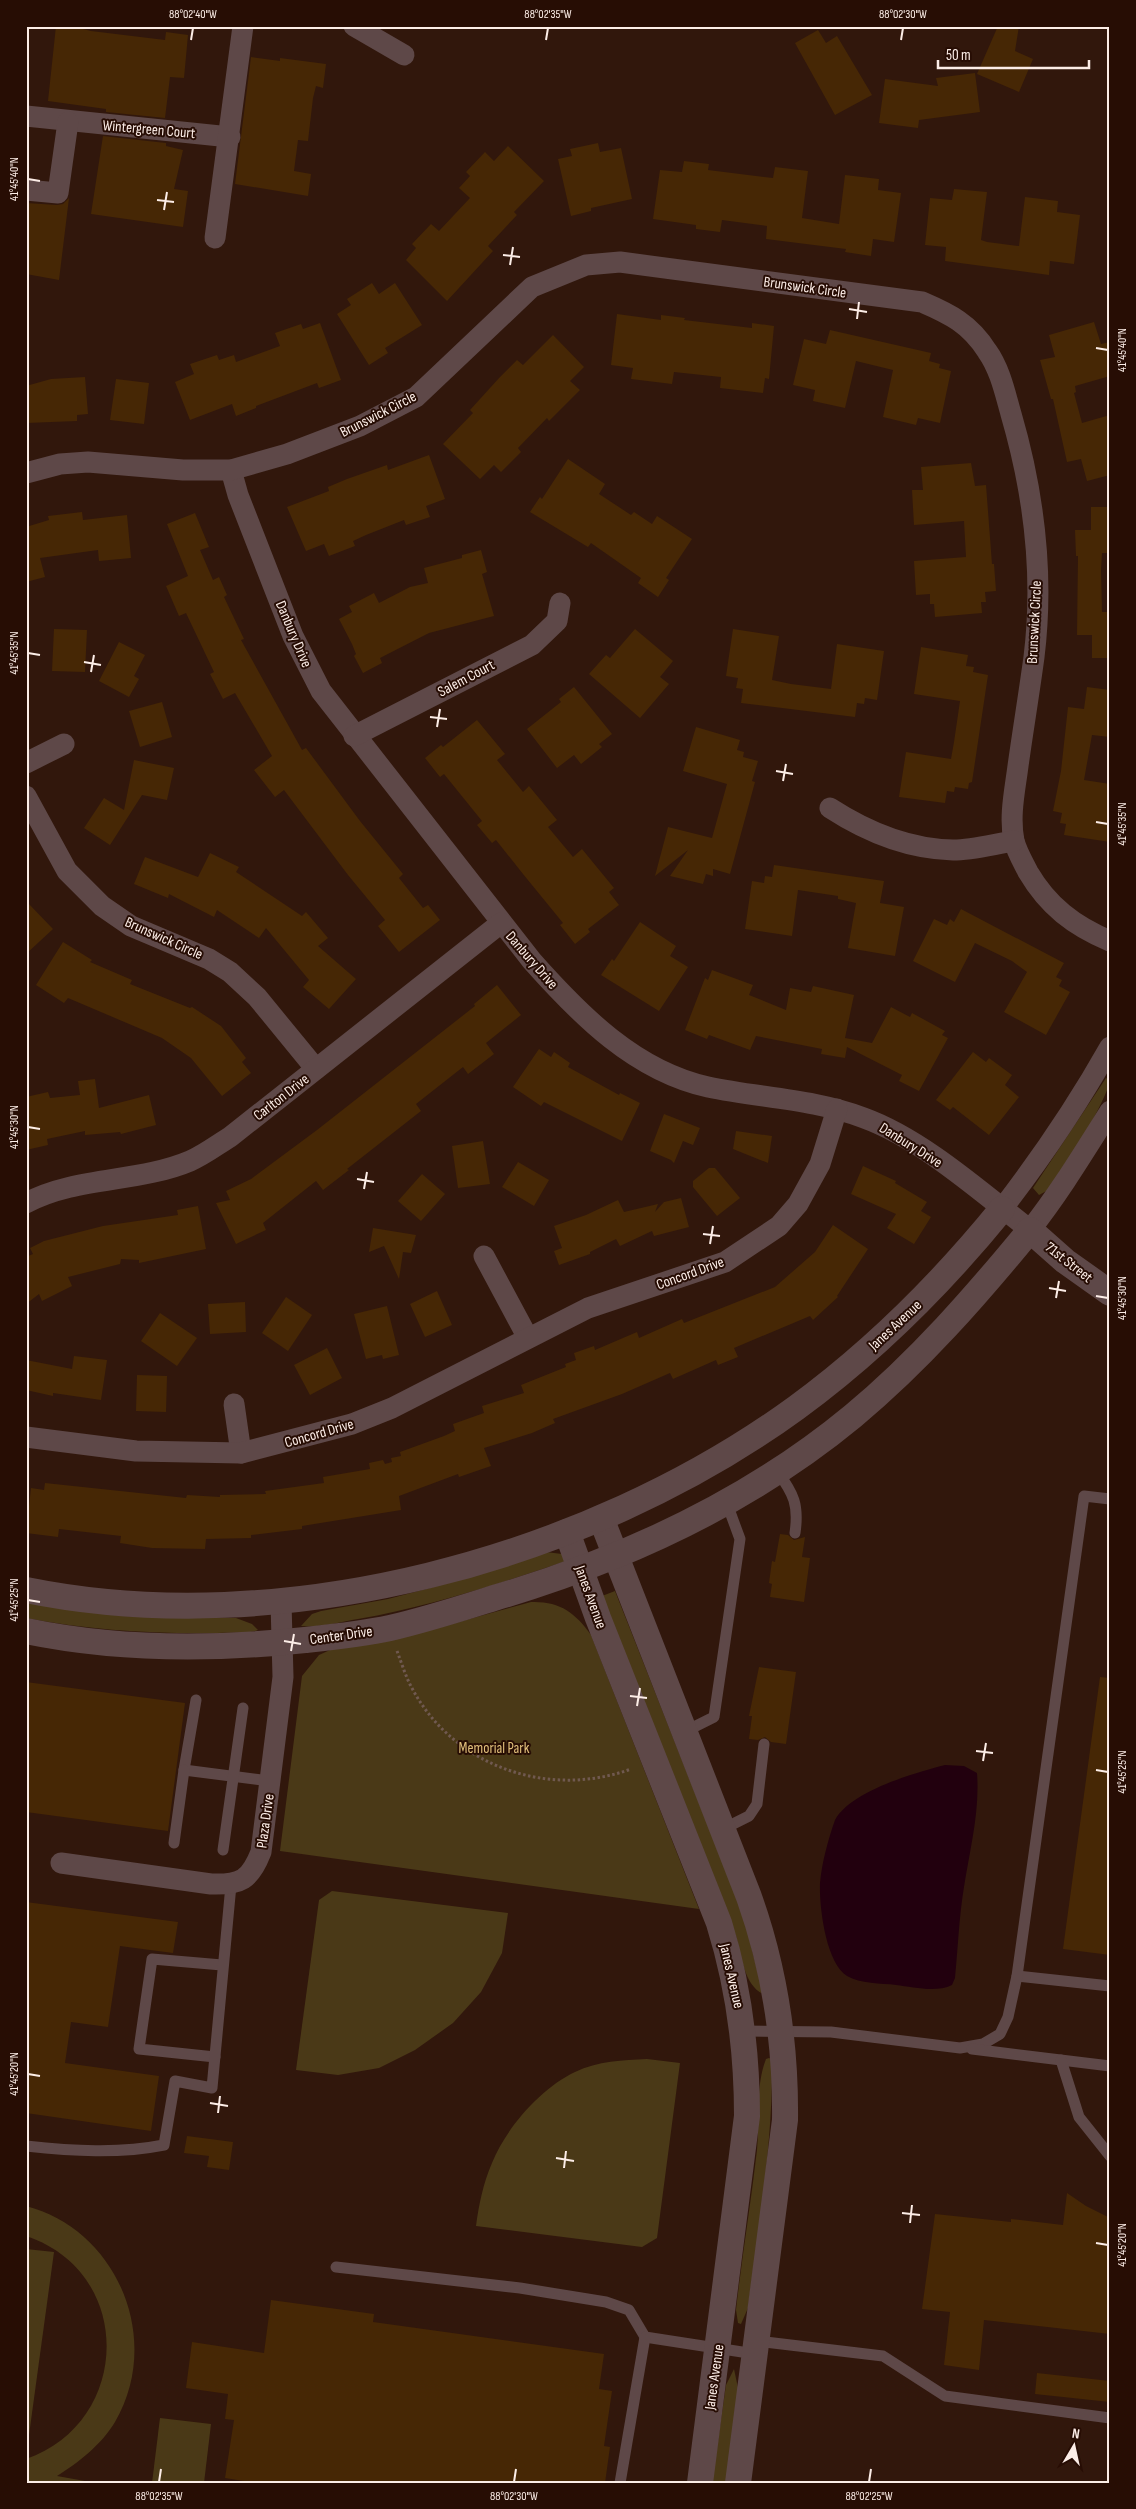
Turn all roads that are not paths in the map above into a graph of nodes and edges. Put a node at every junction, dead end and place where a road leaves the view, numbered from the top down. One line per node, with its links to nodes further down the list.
1 (243, 26): 6 (street)
2 (354, 26): 3 (street)
3 (404, 55)
4 (26, 116): 5 (street, Wintergreen Court)
5 (68, 122): 6 (street, Wintergreen Court); 7 (street)
6 (230, 137): 8 (street)
7 (26, 190)
8 (215, 238)
9 (231, 470): 10 (street, Brunswick Circle); 12 (street, Danbury Drive); 17 (street, Brunswick Circle)
10 (26, 473)
11 (560, 603): 12 (street, Salem Court)
12 (354, 736): 18 (street, Danbury Drive)
13 (64, 744): 14 (street)
14 (26, 762)
15 (26, 796): 21 (street, Brunswick Circle)
16 (830, 808): 17 (street)
17 (1014, 841): 19 (street, Brunswick Circle)
18 (501, 923): 21 (street, Carlton Drive); 22 (street, Danbury Drive)
19 (1110, 941)
20 (1110, 1047): 25 (street, Janes Avenue)
21 (316, 1069): 24 (street, Carlton Drive)
22 (837, 1109): 25 (street, Danbury Drive); 29 (street, Concord Drive)
23 (1110, 1111): 26 (street)
24 (26, 1203)
25 (1002, 1209): 26 (street, Danbury Drive); 36 (street, Janes Avenue)
26 (1030, 1230): 28 (street, 71st Street); 33 (street)
27 (484, 1256): 29 (street)
28 (1110, 1293)
29 (528, 1338): 32 (street, Concord Drive)
30 (234, 1404): 32 (street)
31 (26, 1437): 32 (street, Concord Drive)
32 (241, 1453)
33 (777, 1471): 35 (street); 38 (lane)
34 (1110, 1499): 58 (lane)
35 (726, 1501): 39 (street); 47 (lane)
36 (601, 1518): 37 (street, Janes Avenue); 39 (street)
37 (567, 1532): 40 (street, Janes Avenue); 42 (street)
38 (796, 1533)
39 (616, 1556): 40 (street, Center Drive); 47 (street)
40 (581, 1571): 44 (street, Center Drive); 61 (street, Janes Avenue)
41 (26, 1590): 42 (street)
42 (282, 1602): 44 (street, Plaza Drive)
43 (26, 1631): 44 (street, Center Drive)
44 (284, 1642): 51 (street, Plaza Drive)
45 (196, 1700): 49 (lane)
46 (243, 1708): 50 (lane)
47 (684, 1732): 52 (street)
48 (764, 1744): 52 (lane)
49 (184, 1770): 50 (lane); 53 (lane)
50 (233, 1777): 51 (lane); 54 (lane)
51 (270, 1782): 56 (street, Plaza Drive)
52 (723, 1829): 60 (street)
53 (174, 1843)
54 (223, 1850)
55 (61, 1863): 56 (street)
56 (231, 1884): 57 (lane)
57 (222, 1965): 63 (lane); 63 (lane)
58 (1017, 1976): 59 (lane); 62 (lane)
59 (1110, 1986)
60 (781, 2030): 61 (lane); 62 (lane); 70 (street)
61 (744, 2031): 71 (street, Janes Avenue)
62 (960, 2048): 64 (lane)
63 (215, 2056): 66 (lane)
64 (1061, 2060): 65 (lane); 67 (lane)
65 (1110, 2066)
66 (26, 2146)
67 (1110, 2156)
68 (336, 2267): 69 (lane)
69 (645, 2338): 71 (lane); 73 (lane)
70 (756, 2347): 71 (lane); 72 (lane); 75 (street)
71 (718, 2348): 74 (street, Janes Avenue)
72 (1110, 2418)
73 (620, 2483)
74 (700, 2483)
75 (738, 2483)

